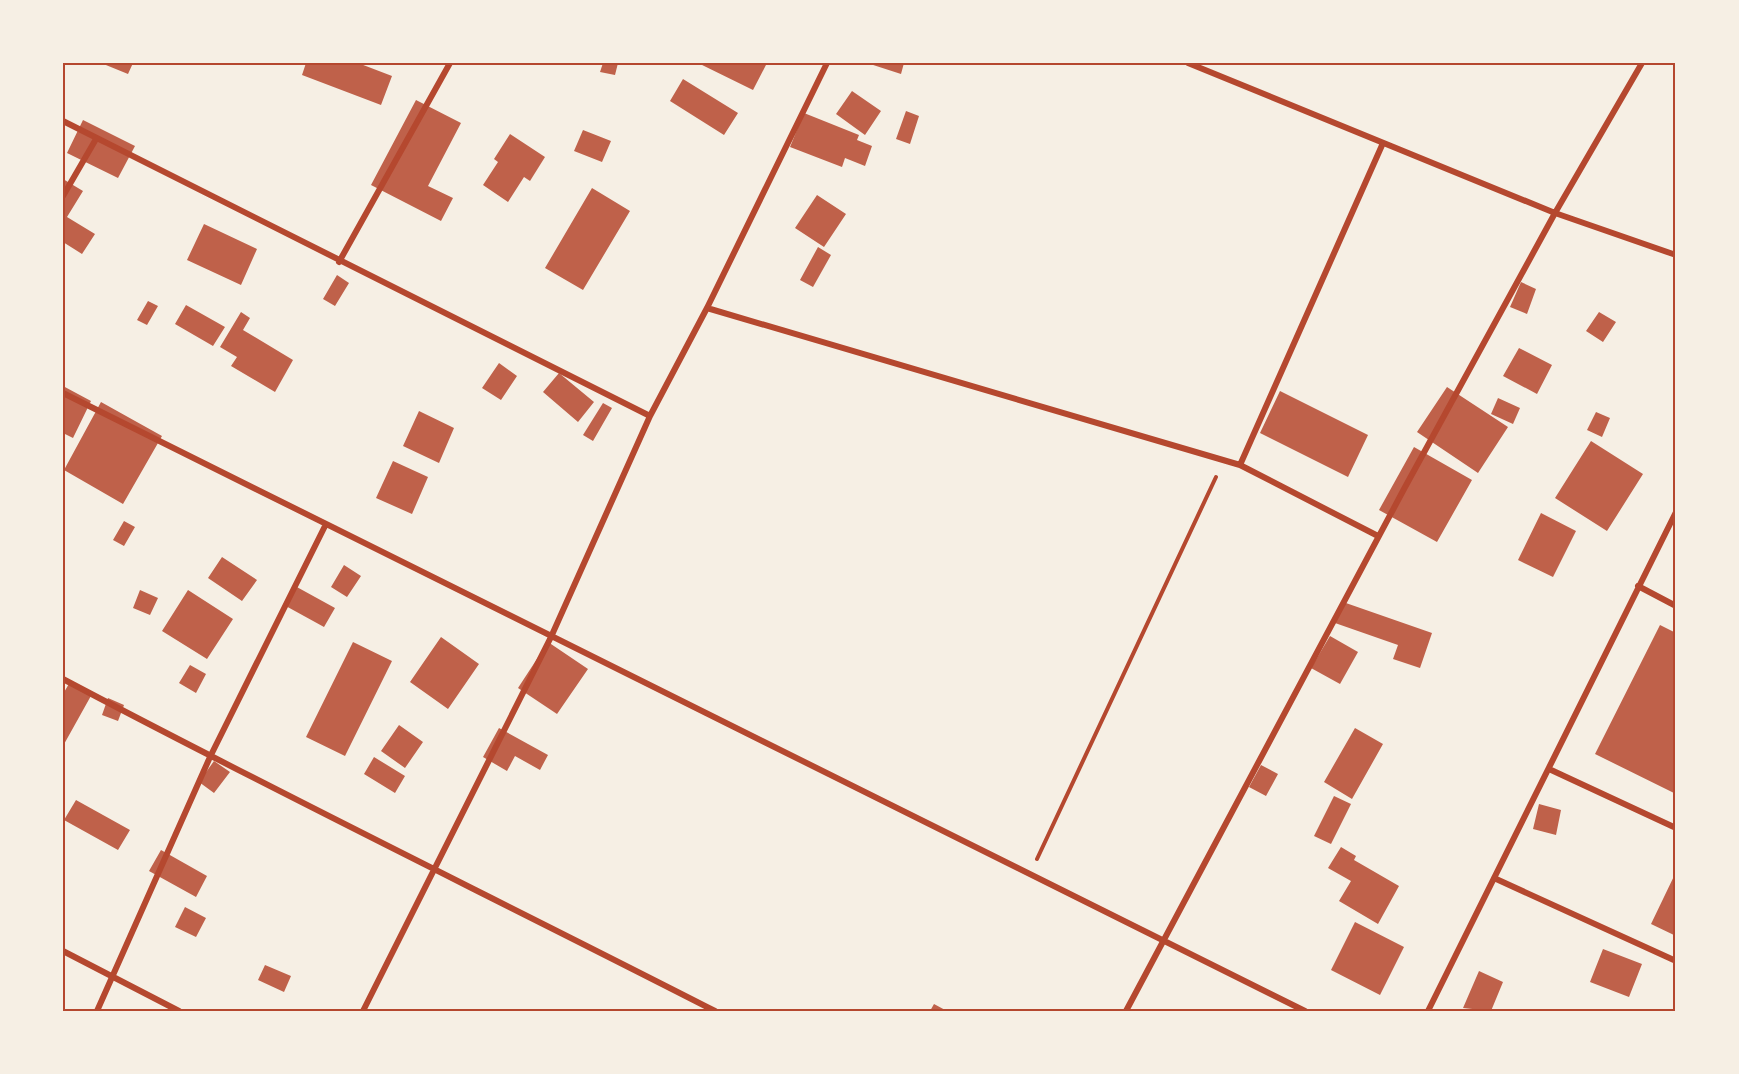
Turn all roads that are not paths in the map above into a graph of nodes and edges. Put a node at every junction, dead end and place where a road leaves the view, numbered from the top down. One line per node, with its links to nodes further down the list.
1 (450, 63): 11 (street)
2 (827, 63): 12 (street)
3 (1188, 63): 7 (street)
4 (1642, 63): 9 (street)
5 (63, 121): 6 (street)
6 (96, 139): 8 (street); 11 (street)
7 (1383, 143): 9 (street); 15 (street)
8 (63, 196)
9 (1555, 213): 10 (street); 18 (street)
10 (1676, 255)
11 (339, 262): 14 (street)
12 (707, 308): 14 (street); 15 (street)
13 (63, 393): 17 (street)
14 (650, 416): 21 (street)
15 (1240, 465): 18 (street)
16 (1676, 512): 19 (street)
17 (326, 524): 21 (street); 23 (street)
18 (1378, 536): 28 (street)
19 (1638, 586): 20 (street); 24 (street)
20 (1676, 606)
21 (551, 637): 26 (street); 28 (street)
22 (63, 679): 23 (street)
23 (210, 757): 26 (street); 31 (street)
24 (1549, 769): 25 (street); 27 (street)
25 (1676, 828)
26 (436, 868): 34 (street); 35 (street)
27 (1494, 878): 30 (street); 38 (street)
28 (1164, 943): 36 (street); 37 (street)
29 (63, 951): 31 (street)
30 (1676, 961)
31 (113, 977): 32 (street); 33 (street)
32 (97, 1011)
33 (178, 1011)
34 (363, 1011)
35 (715, 1011)
36 (1126, 1011)
37 (1305, 1011)
38 (1428, 1011)

